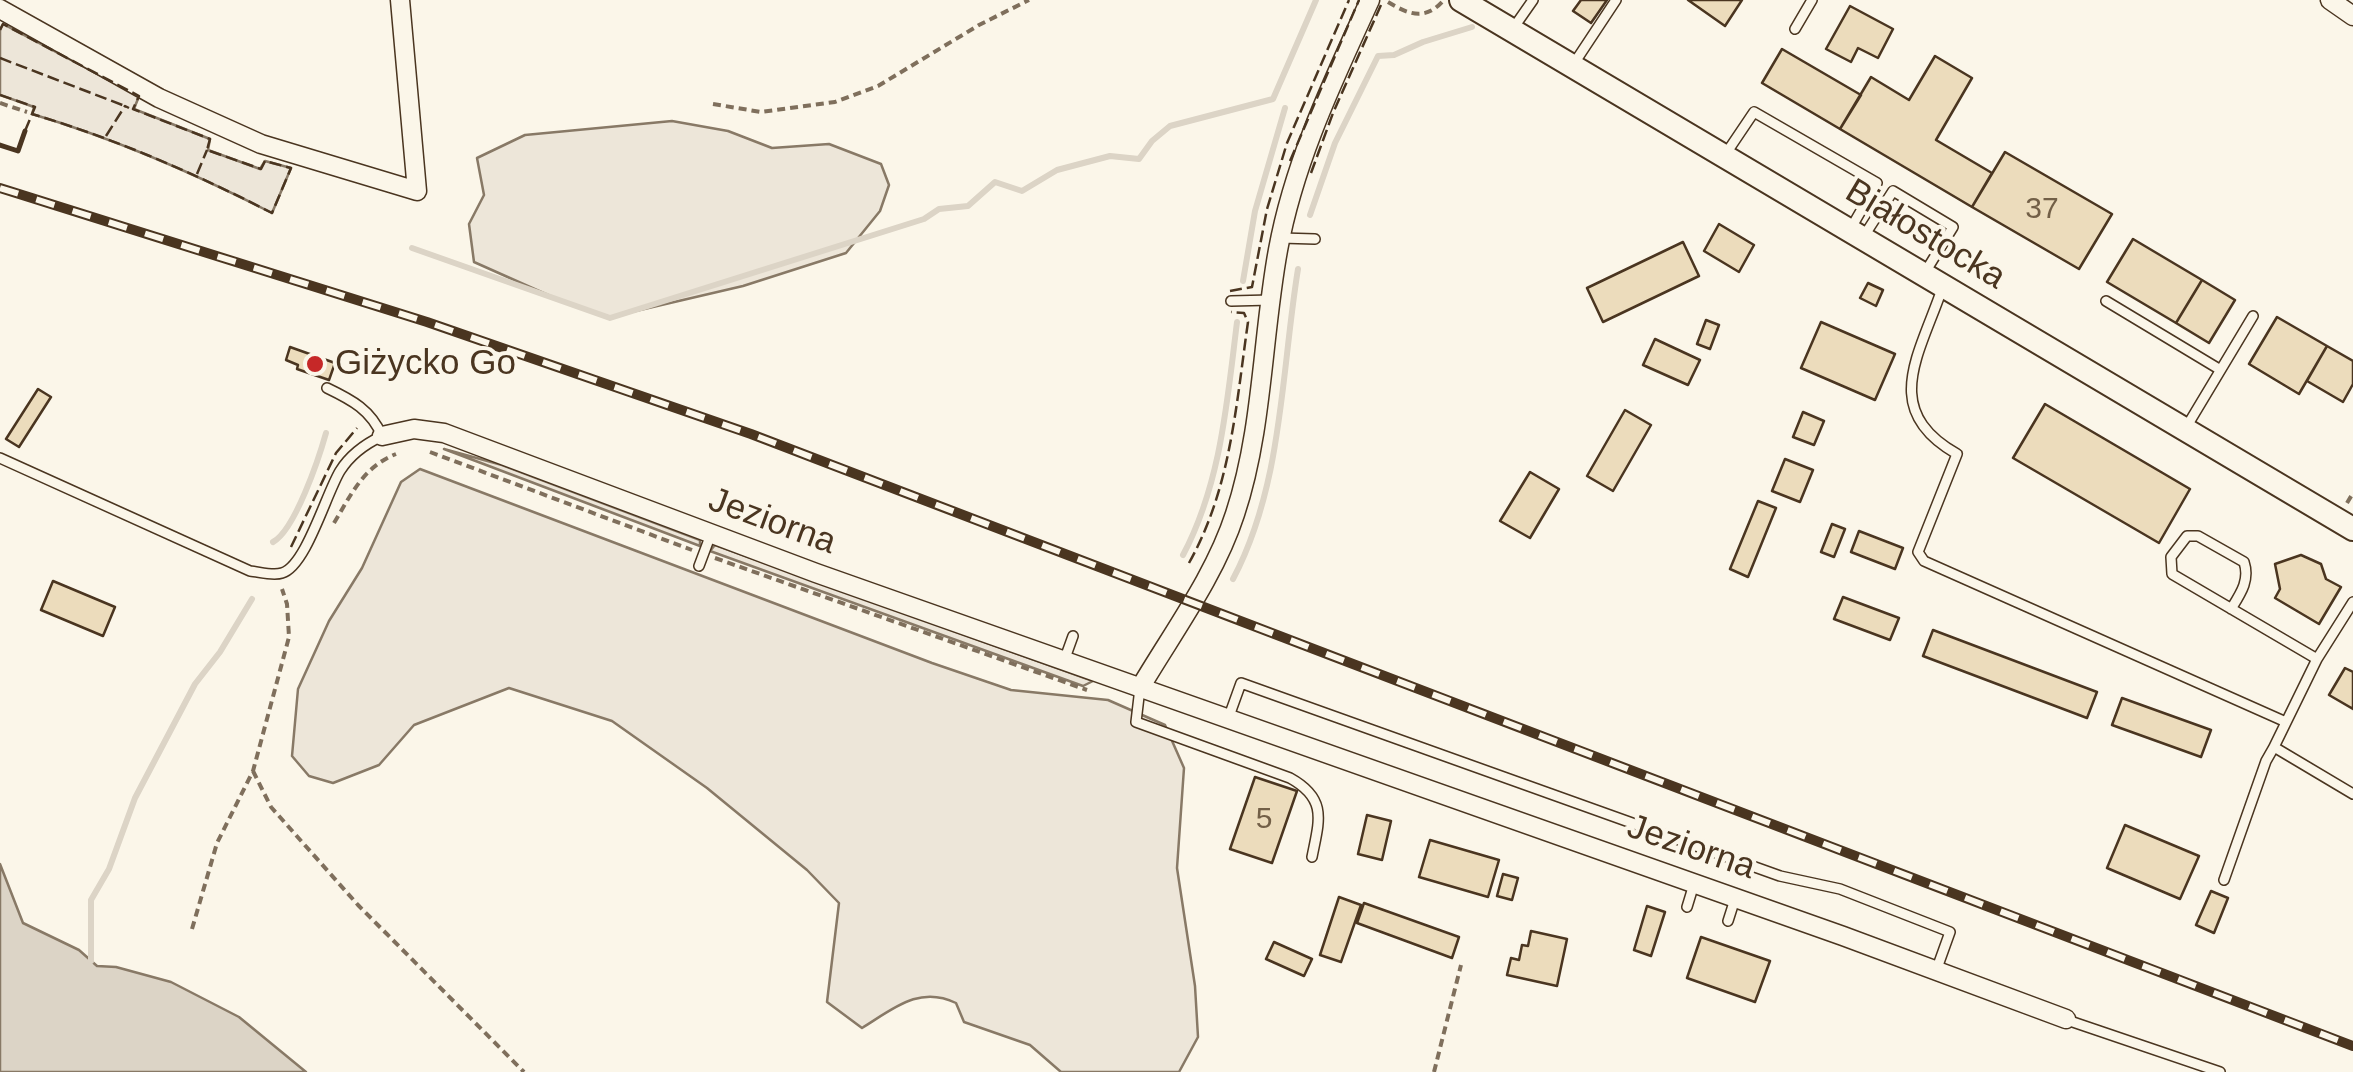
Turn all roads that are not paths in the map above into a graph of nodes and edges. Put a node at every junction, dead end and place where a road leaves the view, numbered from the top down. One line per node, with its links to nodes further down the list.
1 (400, 0): 8 (street)
2 (1370, 0): 15 (street)
3 (1462, 0): 11 (street, Białostocka)
4 (1534, 0): 11 (lane)
5 (1616, 0): 12 (lane)
6 (1812, 0): 10 (lane)
7 (2330, 0): 9 (street)
8 (0, 9)
9 (2353, 16)
10 (1795, 29)
11 (1511, 32): 12 (street, Białostocka)
12 (1572, 68): 13 (street, Białostocka)
13 (1724, 157): 14 (street, Białostocka); 14 (lane)
14 (1856, 235): 17 (street, Białostocka); 17 (lane)
15 (1281, 238): 16 (lane); 18 (street)
16 (1315, 238)
17 (1933, 280): 24 (street, Białostocka); 37 (lane)
18 (1270, 300): 19 (lane); 35 (street)
19 (1230, 301)
20 (2106, 301): 22 (lane)
21 (2253, 316): 22 (lane)
22 (2219, 369): 24 (lane)
23 (327, 388): 25 (lane)
24 (2186, 429): 27 (street, Białostocka)
25 (382, 436): 26 (lane); 28 (street, Jeziorna)
26 (0, 458)
27 (2353, 529)
28 (710, 534): 29 (lane); 34 (street, Jeziorna)
29 (699, 566)
30 (2353, 602): 33 (lane)
31 (2231, 609): 31 (lane); 33 (lane)
32 (1073, 636): 34 (lane)
33 (2317, 659): 37 (lane)
34 (1064, 661): 35 (street, Jeziorna)
35 (1140, 688): 36 (street, Jeziorna); 40 (lane)
36 (1228, 719): 42 (street, Jeziorna); 46 (lane)
37 (2286, 722): 38 (lane)
38 (2274, 747): 39 (lane); 41 (lane)
39 (2353, 794)
40 (1312, 857)
41 (2224, 880)
42 (1694, 884): 43 (street, Jeziorna); 44 (lane)
43 (1736, 898): 45 (lane); 46 (street, Jeziorna)
44 (1687, 907)
45 (1728, 921)
46 (1936, 971): 47 (street, Jeziorna)
47 (2066, 1019): 48 (lane, Jeziorna)
48 (2220, 1072)

